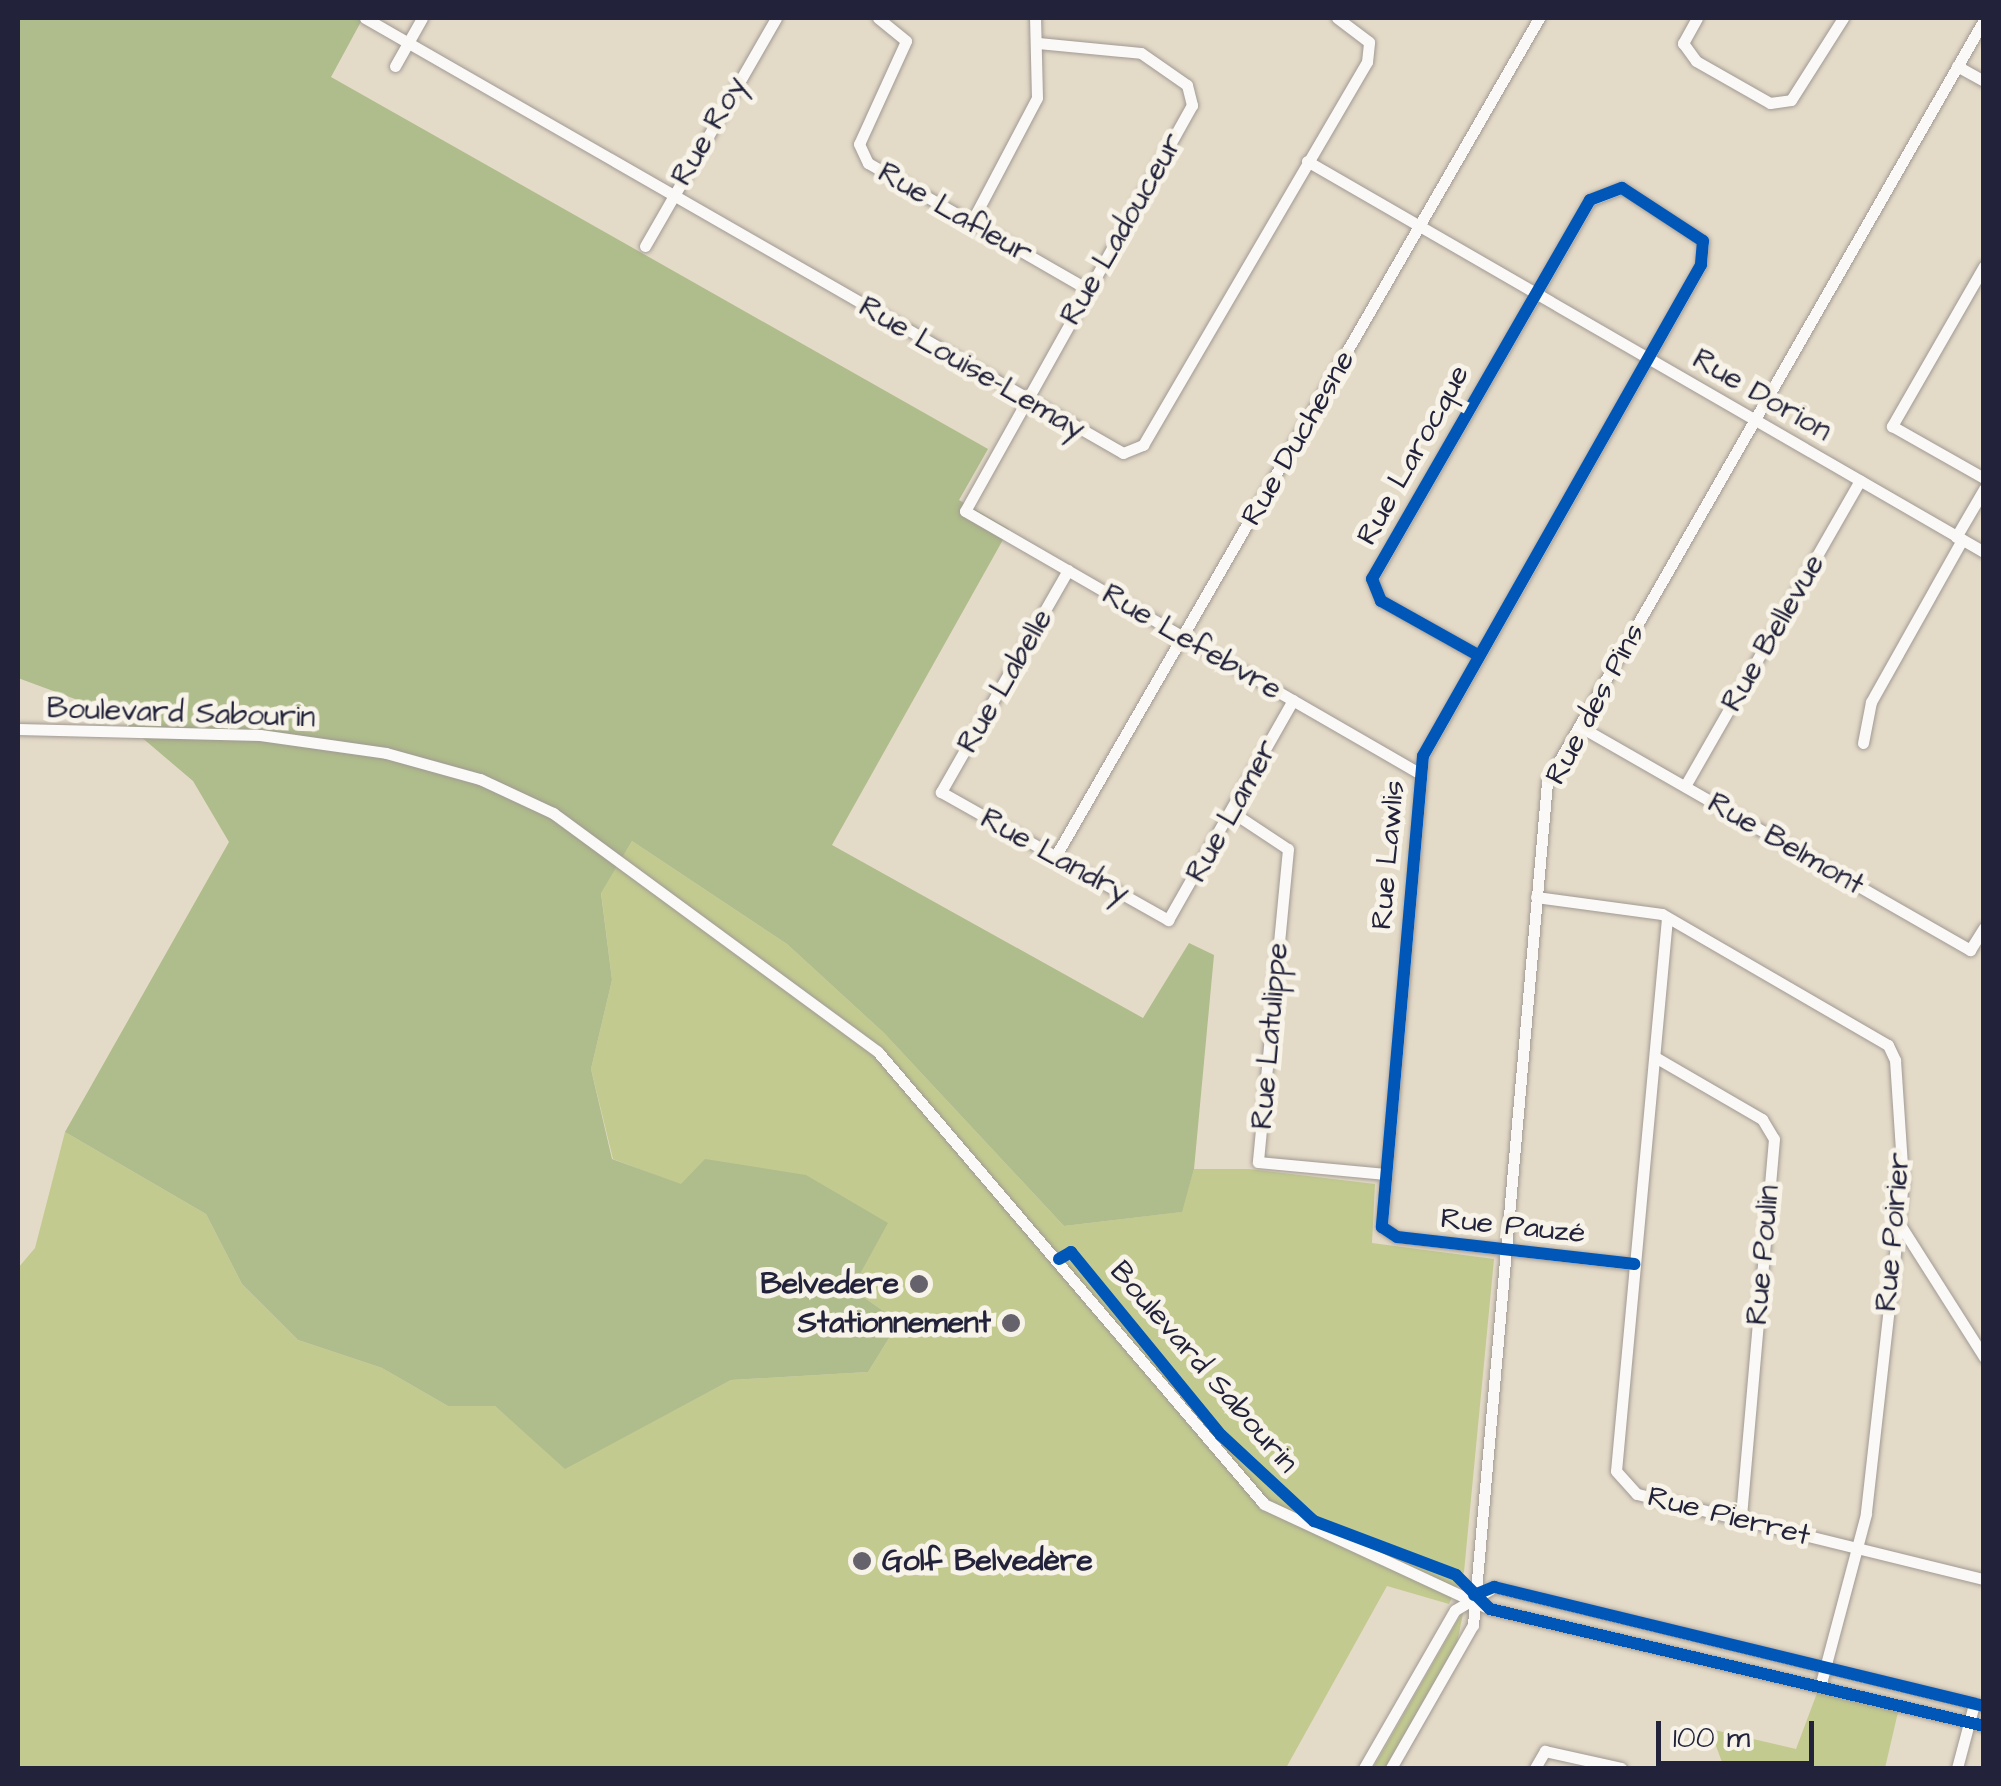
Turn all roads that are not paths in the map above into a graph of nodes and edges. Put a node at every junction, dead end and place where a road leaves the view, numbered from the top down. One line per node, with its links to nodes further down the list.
1 (365, 18): 11 (street, Rue Louise-Lemay)
2 (422, 18): 11 (street)
3 (776, 18): 17 (street, Rue Roy)
4 (878, 18): 18 (street, Rue Lafleur)
5 (1034, 18): 12 (street)
6 (1337, 18): 16 (street, Rue Louise-Lemay)
7 (1540, 18): 19 (street, Rue Duchesne)
8 (1698, 18): 9 (street)
9 (1843, 18)
10 (1984, 20): 14 (street, Rue des Pins)
11 (408, 41): 13 (street); 17 (street, Rue Louise-Lemay)
12 (1038, 43): 18 (street); 22 (street, Rue Ladouceur)
13 (396, 66)
14 (1956, 66): 15 (street); 26 (street, Rue des Pins)
15 (1984, 81)
16 (1307, 161): 19 (street, Rue Dorion); 25 (street, Rue Louise-Lemay)
17 (674, 192): 20 (street, Rue Roy); 25 (street, Rue Louise-Lemay)
18 (970, 223): 22 (street, Rue Lafleur)
19 (1418, 226): 23 (street, Rue Dorion); 34 (street, Rue Duchesne)
20 (645, 246)
21 (1984, 266): 27 (street)
22 (1087, 289): 25 (street, Rue Ladouceur)
23 (1534, 292): 24 (street, Rue Dorion); 24 (street, Rue Lawlis); 35 (street, Rue Larocque)
24 (1649, 359): 26 (street, Rue Dorion); 35 (street, Rue Lawlis)
25 (1024, 399): 30 (street, Rue Ladouceur)
26 (1756, 421): 28 (street, Rue Dorion); 37 (street, Rue des Pins)
27 (1984, 478)
28 (1860, 481): 31 (street, Rue Dorion); 41 (street, Rue Bellevue)
29 (1984, 489): 31 (street)
30 (965, 510): 33 (street, Rue Lefebvre)
31 (1959, 538): 32 (street, Rue Dorion); 39 (street)
32 (1984, 552)
33 (1068, 570): 34 (street, Rue Lefebvre); 42 (street, Rue Labelle)
34 (1183, 636): 36 (street, Rue Lefebvre); 44 (street, Rue Duchesne)
35 (1476, 654): 40 (street, Rue Lawlis)
36 (1293, 700): 40 (street, Rue Lefebvre); 43 (street, Rue Lamer)
37 (1579, 726): 41 (street, Rue Belmont); 45 (street, Rue des Pins)
38 (18, 729): 59 (street, Boulevard Sabourin)
39 (1863, 743)
40 (1419, 773): 50 (street, Rue Lawlis)
41 (1685, 786): 48 (street, Rue Belmont)
42 (941, 792): 44 (street, Rue Landry)
43 (1232, 812): 47 (street, Rue Lamer); 50 (street, Rue Latulippe)
44 (1055, 857): 47 (street, Rue Landry)
45 (1536, 897): 46 (street, Rue Poirier); 53 (street, Rue des Pins)
46 (1667, 918): 49 (street, Rue Pierret); 51 (street, Rue Poirier)
47 (1168, 920)
48 (1984, 928)
49 (1655, 1057): 54 (street, Rue Pierret); 56 (street, Rue Poulin)
50 (1385, 1174): 52 (street, Rue Lawlis)
51 (1899, 1223): 55 (street); 57 (street, Rue Poirier)
52 (1387, 1234): 53 (street, Rue Pauzé)
53 (1507, 1251): 54 (street, Rue Pauzé); 59 (street, Rue des Pins)
54 (1634, 1264): 56 (street, Rue Pierret)
55 (1984, 1357)
56 (1741, 1519): 57 (street, Rue Pierret)
57 (1856, 1548): 58 (street, Rue Pierret); 60 (street, Rue Poirier)
58 (1984, 1579)
59 (1474, 1594): 60 (street, Boulevard Sabourin); 61 (street, Boulevard Sabourin); 65 (street); 66 (street, Rue des Pins)
60 (1826, 1665): 61 (street, Rue Poirier); 62 (street, Boulevard Sabourin)
61 (1821, 1683): 63 (street, Boulevard Sabourin)
62 (1979, 1705): 63 (street)
63 (1970, 1722): 64 (street, Boulevard Sabourin); 69 (street)
64 (1984, 1726)
65 (1364, 1768)
66 (1391, 1768)
67 (1535, 1768): 68 (street)
68 (1621, 1768)
69 (1956, 1768)

